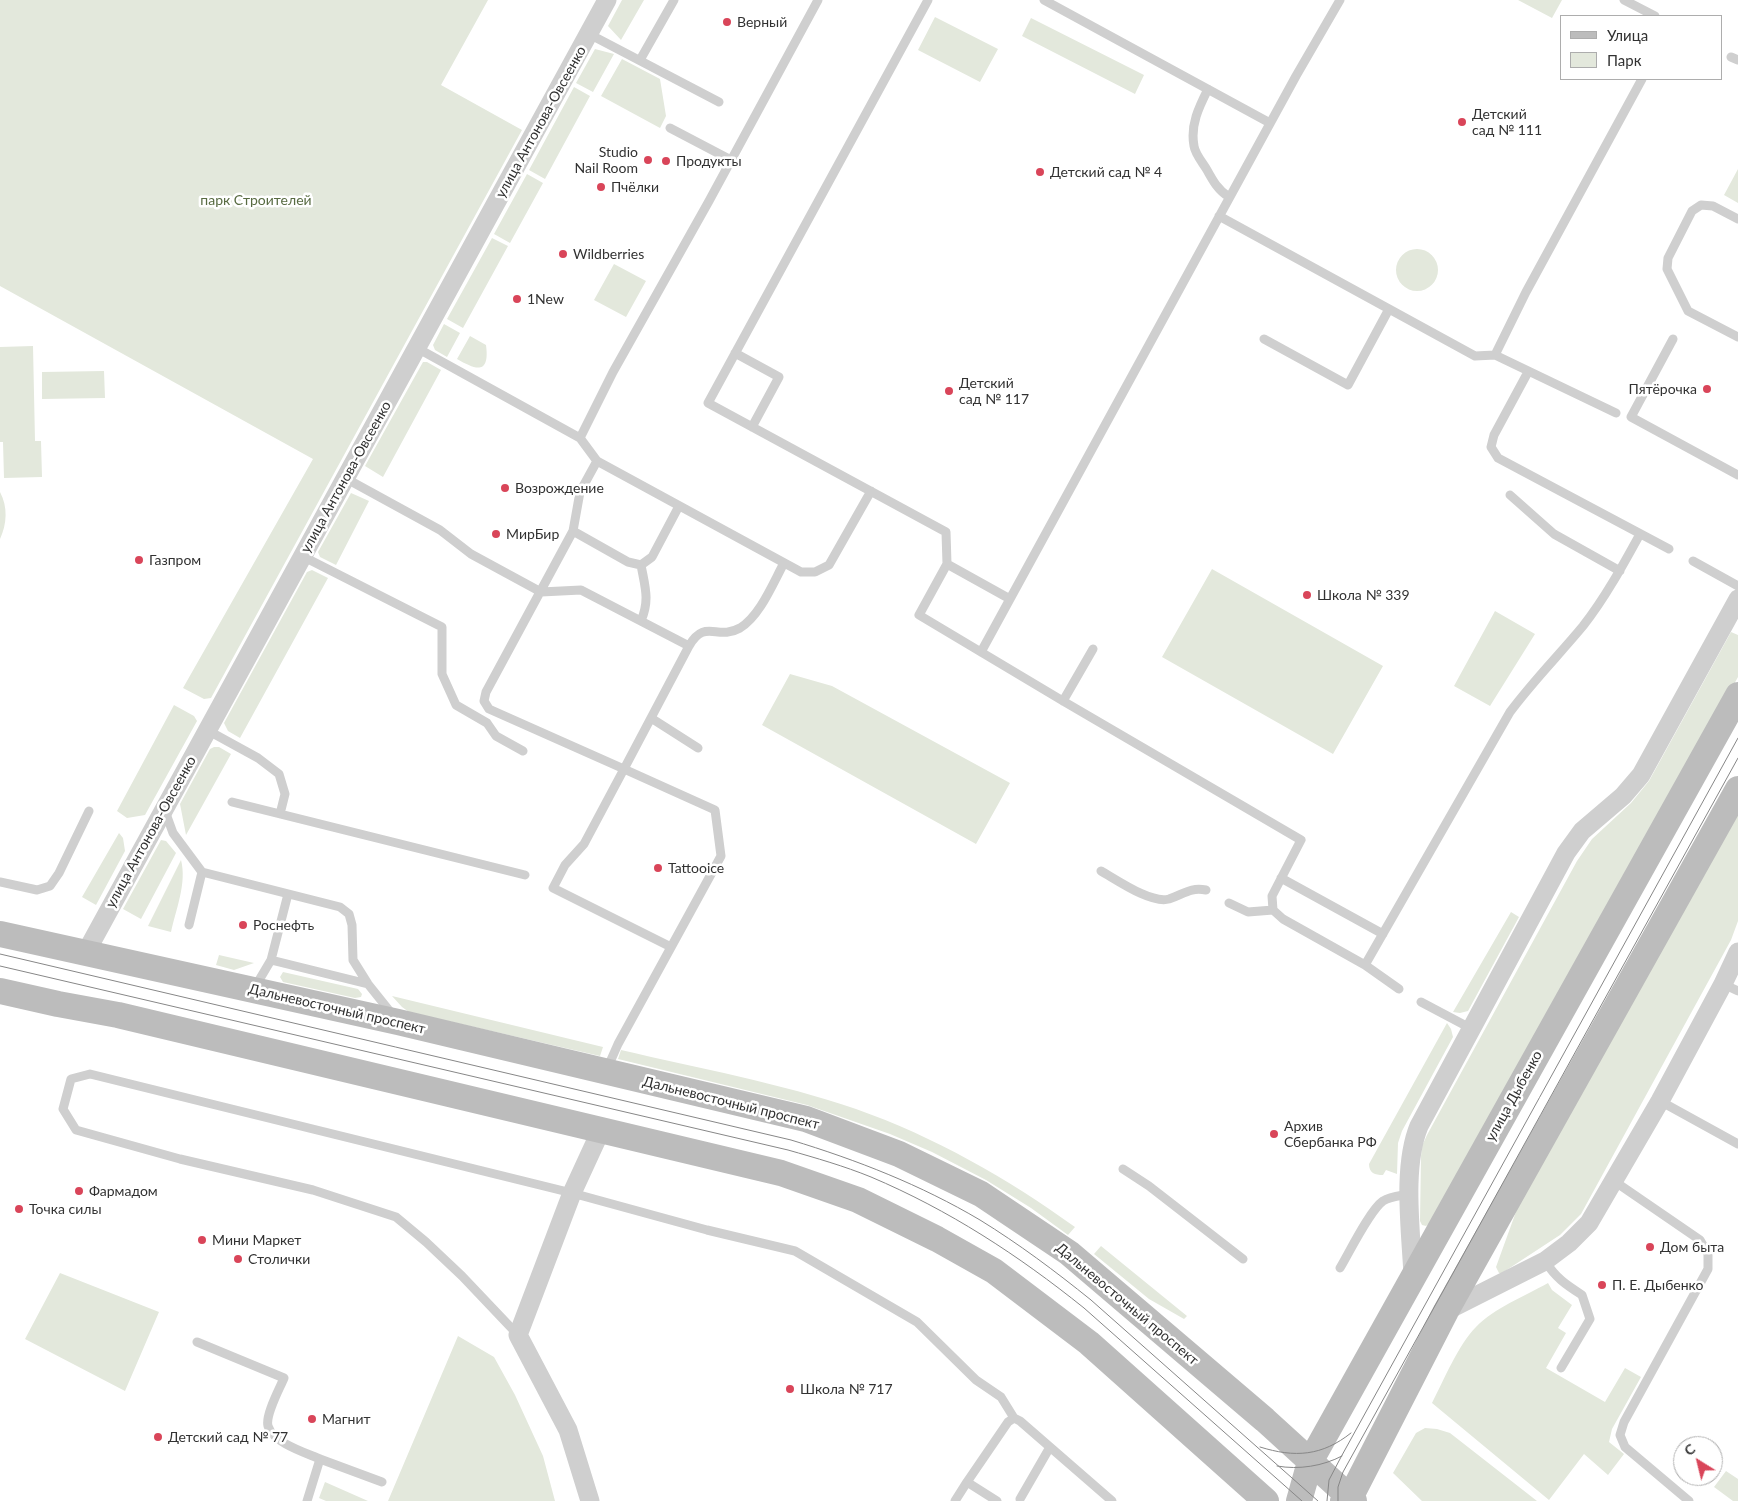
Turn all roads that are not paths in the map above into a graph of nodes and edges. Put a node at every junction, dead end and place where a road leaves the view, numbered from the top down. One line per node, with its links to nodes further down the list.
1 (607, 0): 9 (street, улица Антонова-Овсеенко)
2 (674, 0): 10 (lane)
3 (818, 0): 16 (lane)
4 (928, 0): 25 (lane)
5 (1044, 0): 12 (lane)
6 (1340, 0): 14 (lane)
7 (1624, 0): 8 (lane)
8 (1653, 15)
9 (589, 34): 10 (lane); 24 (street, улица Антонова-Овсеенко)
10 (640, 60): 13 (lane)
11 (1641, 80): 26 (lane)
12 (1208, 89): 14 (lane); 17 (lane)
13 (719, 102)
14 (1270, 123): 17 (lane)
15 (670, 128): 16 (lane)
16 (731, 160): 30 (lane)
17 (1229, 197): 18 (lane)
18 (1220, 216): 20 (lane); 48 (lane)
19 (1738, 219): 21 (lane)
20 (1389, 309): 22 (lane); 26 (lane)
21 (1738, 338)
22 (1264, 339)
23 (1673, 339): 32 (lane)
24 (416, 348): 30 (lane); 33 (street, улица Антонова-Овсеенко)
25 (735, 353): 29 (lane); 29 (lane)
26 (1495, 354): 27 (lane)
27 (1528, 372): 28 (lane); 38 (lane)
28 (1616, 413)
29 (752, 427): 34 (lane)
30 (580, 438): 31 (lane)
31 (597, 461): 36 (lane); 37 (lane)
32 (1738, 475)
33 (345, 478): 40 (street, улица Антонова-Овсеенко); 47 (lane)
34 (870, 491): 42 (lane); 43 (lane)
35 (1510, 495): 45 (lane)
36 (679, 506): 42 (lane); 44 (lane)
37 (574, 532): 44 (lane); 47 (lane)
38 (1640, 534): 39 (lane); 45 (lane)
39 (1669, 549)
40 (302, 556): 57 (street, улица Антонова-Овсеенко); 59 (lane)
41 (1693, 561): 46 (lane)
42 (784, 563): 51 (lane)
43 (947, 564): 48 (lane); 53 (lane)
44 (641, 565): 50 (lane)
45 (1620, 571): 77 (lane)
46 (1738, 586)
47 (541, 592): 50 (lane); 60 (lane)
48 (1010, 599): 53 (lane)
49 (1738, 599): 90 (street)
50 (641, 621): 51 (lane)
51 (689, 646): 56 (lane)
52 (1094, 649): 55 (lane)
53 (981, 652): 55 (lane)
54 (1738, 695): 102 (main road, улица Дыбенко)
55 (1063, 702): 69 (lane)
56 (651, 718): 58 (lane); 60 (lane)
57 (207, 730): 63 (street, улица Антонова-Овсеенко); 65 (lane)
58 (698, 748)
59 (523, 751)
60 (624, 769): 78 (lane); 78 (lane)
61 (1738, 789): 103 (main road)
62 (232, 802): 65 (lane)
63 (164, 809): 67 (lane); 80 (street, улица Антонова-Овсеенко)
64 (89, 812): 70 (lane)
65 (280, 814): 68 (lane)
66 (1101, 871): 71 (lane)
67 (202, 872): 72 (lane); 75 (lane)
68 (525, 875)
69 (1282, 878): 74 (lane); 77 (lane)
70 (0, 882)
71 (1206, 890)
72 (288, 894): 81 (lane); 83 (lane)
73 (1229, 903): 74 (lane)
74 (1273, 910): 82 (lane)
75 (189, 925)
76 (0, 934): 80 (main road, Дальневосточный проспект)
77 (1383, 934): 82 (lane)
78 (671, 947): 91 (lane)
79 (1738, 952): 84 (street)
80 (85, 954): 86 (main road, Дальневосточный проспект)
81 (271, 960): 83 (lane); 86 (lane)
82 (1365, 965): 85 (lane)
83 (368, 984): 89 (lane)
84 (1731, 988): 92 (street)
85 (1398, 989)
86 (253, 990): 89 (main road, Дальневосточный проспект)
87 (0, 992): 93 (main road)
88 (1421, 1002): 90 (lane)
89 (398, 1022): 91 (main road, Дальневосточный проспект)
90 (1472, 1029): 98 (street)
91 (606, 1072): 110 (main road, Дальневосточный проспект)
92 (1660, 1101): 94 (lane); 96 (street)
93 (600, 1130): 97 (street); 120 (main road)
94 (1738, 1144)
95 (1123, 1169): 99 (lane)
96 (1614, 1181): 100 (street); 122 (lane)
97 (572, 1193): 104 (street); 104 (lane); 107 (lane)
98 (1410, 1194): 101 (lane); 102 (street)
99 (1243, 1259)
100 (1544, 1261): 103 (street); 106 (lane)
101 (1340, 1268)
102 (1413, 1276): 110 (main road, улица Дыбенко)
103 (1446, 1311): 114 (main road)
104 (518, 1335): 116 (street)
105 (197, 1342): 109 (lane)
106 (1561, 1368)
107 (1014, 1418): 108 (lane); 112 (lane)
108 (1050, 1447): 113 (lane); 119 (lane)
109 (320, 1459): 111 (lane); 115 (lane)
110 (1310, 1462): 114 (main road, Дальневосточный проспект); 121 (main road, улица Дыбенко)
111 (382, 1482)
112 (967, 1482): 117 (lane); 118 (lane)
113 (1020, 1499)
114 (1349, 1500)
115 (306, 1501)
116 (590, 1501)
117 (955, 1501)
118 (997, 1501)
119 (1112, 1501)
120 (1266, 1501)
121 (1299, 1501)
122 (1689, 1501)

